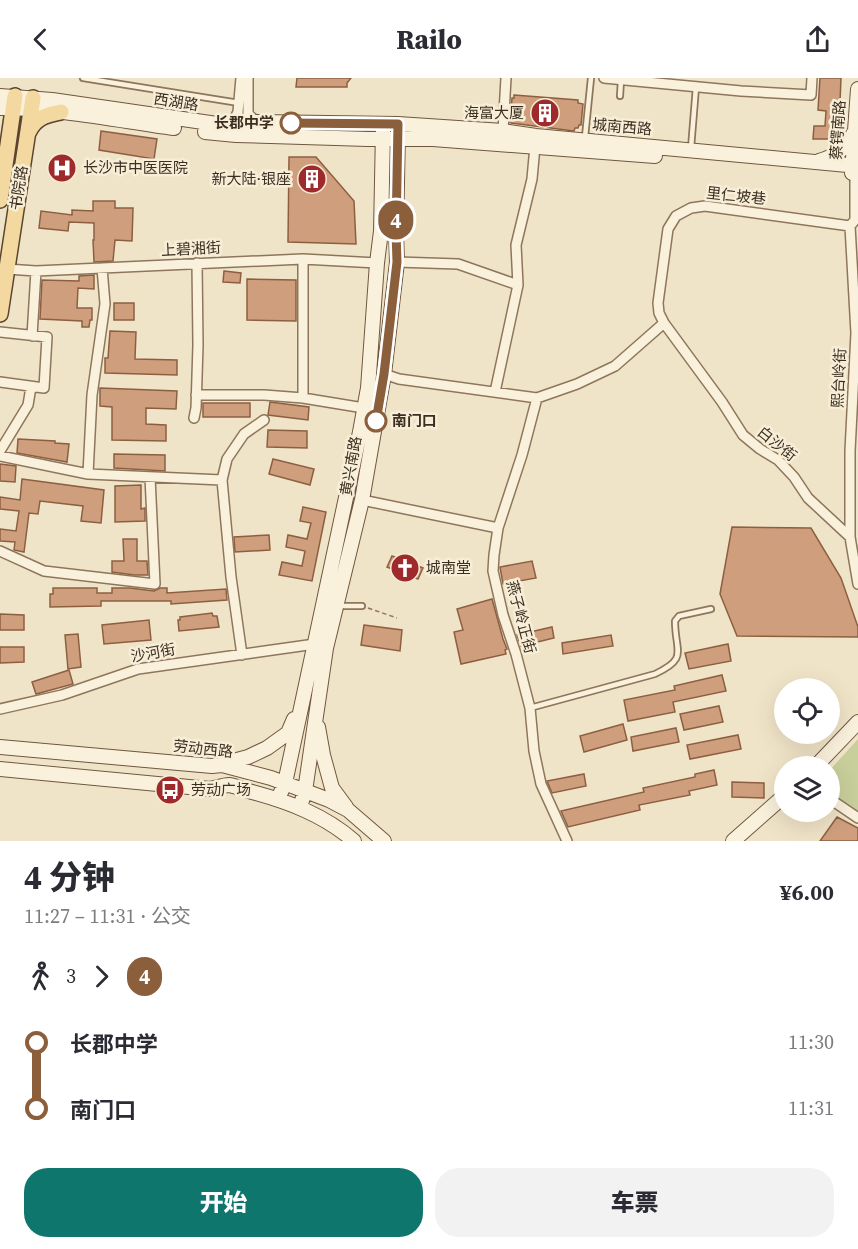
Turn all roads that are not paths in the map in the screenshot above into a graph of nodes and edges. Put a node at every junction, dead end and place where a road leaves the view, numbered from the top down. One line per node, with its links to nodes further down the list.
1 (83, 78): 13 (lane)
2 (241, 78): 13 (street)
3 (249, 78): 16 (street)
4 (507, 78): 21 (street)
5 (591, 78): 27 (lane)
6 (604, 78): 8 (street)
7 (812, 78): 9 (street)
8 (621, 80): 9 (street); 11 (lane)
9 (696, 87): 30 (lane)
10 (858, 89): 20 (main road, 蔡锷南路)
11 (620, 96)
12 (7, 102): 14 (main road, 西湖路); 35 (main road, 书院路)
13 (239, 102): 17 (street)
14 (32, 104): 15 (main road, 西湖路); 17 (main road, 西湖路); 22 (main road, 书院路)
15 (60, 112): 22 (main road); 24 (main road, 西湖路)
16 (257, 122): 17 (main road, 西湖路); 18 (main road, 西湖路)
17 (232, 124)
18 (383, 124): 19 (main road, 城南西路); 25 (main road, 黄兴南路)
19 (398, 124): 21 (main road, 城南西路); 26 (main road, 黄兴南路)
20 (855, 130): 31 (main road); 34 (main road, 蔡锷南路)
21 (503, 132): 27 (main road, 城南西路)
22 (27, 136): 43 (main road, 书院路)
23 (433, 138): 26 (main road, 城南西路); 28 (main road, 城南西路); 33 (main road)
24 (349, 139): 25 (main road, 西湖路); 32 (main road)
25 (383, 140): 26 (main road, 城南西路); 32 (main road, 黄兴南路)
26 (398, 140): 33 (main road, 黄兴南路)
27 (585, 140): 30 (main road, 城南西路)
28 (535, 146): 34 (main road, 城南西路); 45 (street)
29 (0, 148): 35 (main road)
30 (690, 150): 31 (main road, 城南西路)
31 (815, 162): 34 (main road, 城南西路)
32 (383, 166): 39 (main road, 黄兴南路)
33 (397, 168): 40 (main road, 黄兴南路)
34 (855, 171): 37 (street, 熙台岭街)
35 (4, 177): 36 (main road, 书院路)
36 (0, 200)
37 (850, 226): 47 (street, 里仁坡巷); 67 (street, 熙台岭街)
38 (303, 259): 39 (street, 上碧湘街); 41 (street, 上碧湘街); 55 (street)
39 (377, 262): 57 (main road, 黄兴南路)
40 (397, 262): 45 (street); 50 (main road, 黄兴南路)
41 (197, 263): 42 (street, 上碧湘街); 54 (street)
42 (102, 268): 44 (street, 上碧湘街); 62 (street)
43 (7, 269): 44 (street, 上碧湘街); 46 (main road, 书院路)
44 (36, 271): 49 (street)
45 (518, 285): 53 (street)
46 (0, 314)
47 (664, 323): 56 (street); 67 (street, 白沙街)
48 (0, 332): 49 (street)
49 (32, 336): 52 (street)
50 (384, 374): 53 (street); 57 (main road, 黄兴南路)
51 (0, 382): 52 (street)
52 (32, 387): 60 (street)
53 (495, 392): 56 (street)
54 (196, 395): 55 (street); 58 (street)
55 (303, 398): 57 (street)
56 (537, 398): 66 (street, 燕子岭正街)
57 (371, 409): 65 (main road, 黄兴南路); 73 (main road, 黄兴南路)
58 (194, 418)
59 (264, 420): 64 (street)
60 (0, 451)
61 (0, 456): 62 (street)
62 (88, 474): 63 (street)
63 (150, 477): 64 (street); 68 (street)
64 (222, 480): 74 (street)
65 (362, 500): 66 (street); 70 (main road, 黄兴南路)
66 (498, 528): 77 (street, 燕子岭正街)
67 (850, 537): 69 (street, 熙台岭街)
68 (0, 551)
69 (858, 584)
70 (336, 606): 71 (lane); 76 (main road, 黄兴南路)
71 (362, 606)
72 (711, 609): 77 (lane)
73 (315, 644): 74 (street, 沙河街); 75 (main road, 黄兴南路)
74 (242, 655): 78 (street, 沙河街)
75 (303, 701): 84 (main road); 86 (main road, 黄兴南路)
76 (317, 707): 87 (main road, 黄兴南路); 92 (main road)
77 (530, 708): 97 (street, 燕子岭正街)
78 (0, 709)
79 (858, 722): 82 (main road)
80 (858, 733): 83 (main road)
81 (0, 747): 84 (main road, 劳动西路)
82 (826, 756)
83 (835, 756)
84 (222, 765): 86 (main road, 劳动西路)
85 (0, 769): 88 (main road)
86 (285, 783): 87 (main road, 劳动西路); 88 (main road, 黄兴南路)
87 (305, 791): 91 (main road, 黄兴南路); 92 (main road, 劳动西路)
88 (278, 799): 91 (main road)
89 (774, 805): 98 (main road)
90 (840, 805): 94 (street)
91 (300, 807): 95 (main road)
92 (348, 810): 96 (main road, 劳动西路)
93 (774, 814): 99 (main road)
94 (858, 818)
95 (354, 841)
96 (384, 841)
97 (567, 841)
98 (733, 841)
99 (744, 841)

